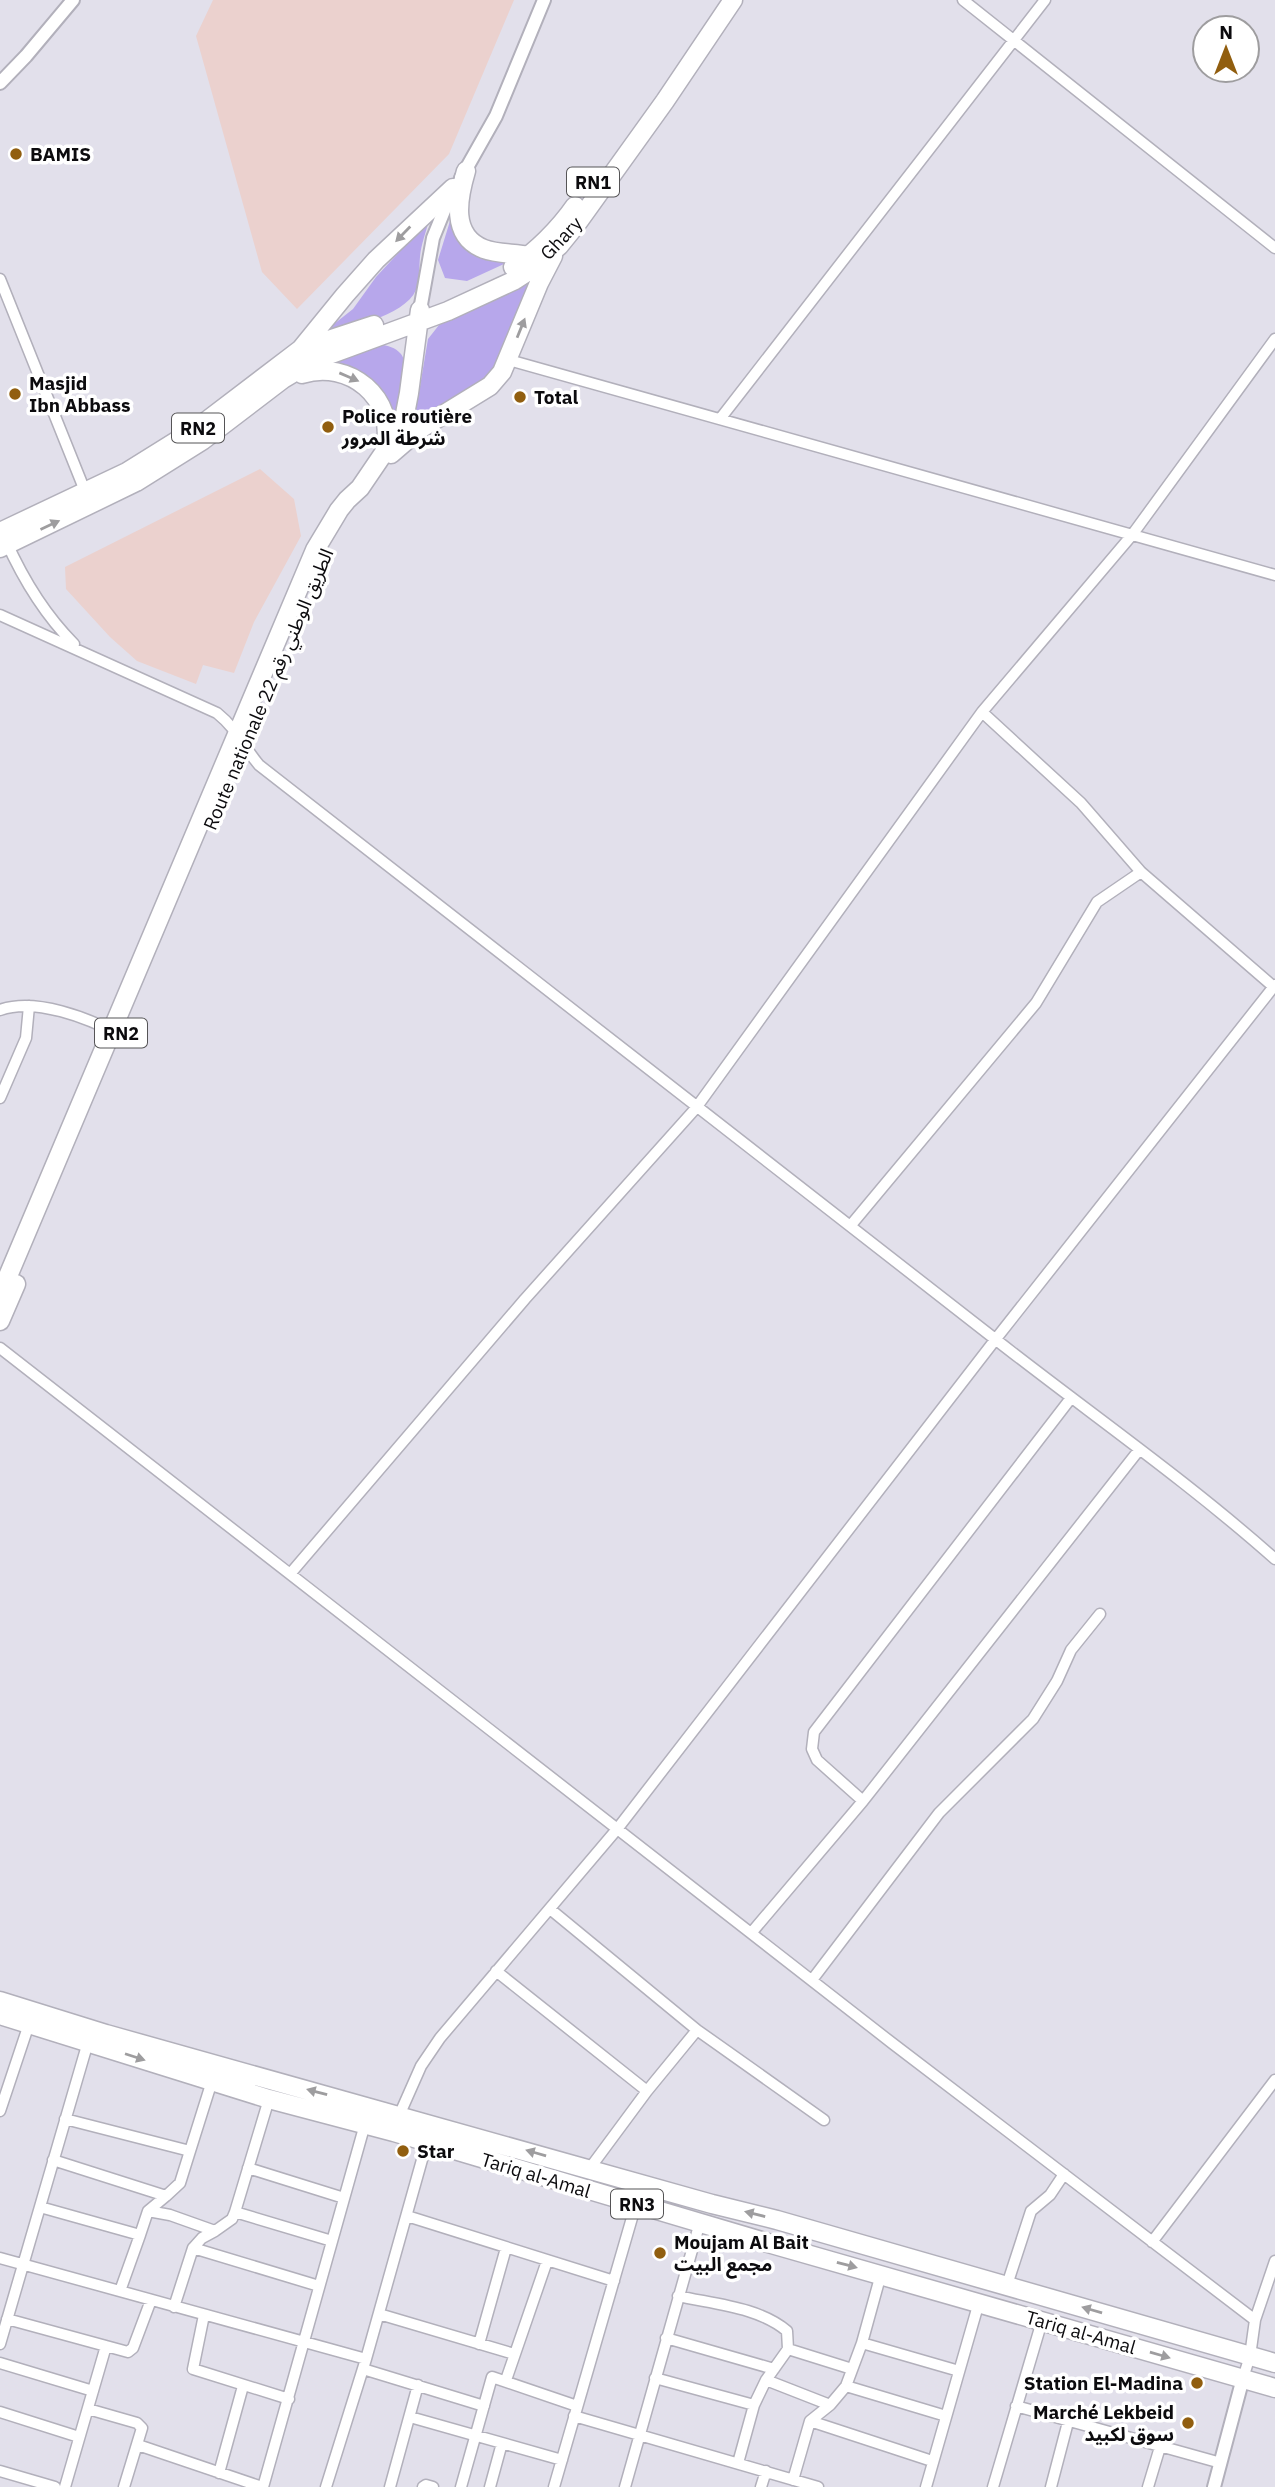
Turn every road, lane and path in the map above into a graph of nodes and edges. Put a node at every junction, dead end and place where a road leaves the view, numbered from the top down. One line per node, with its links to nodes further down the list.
1 (72, 0): 8 (street)
2 (544, 0): 9 (street)
3 (719, 0): 12 (highway, Ghary / RN1)
4 (733, 0): 12 (highway, Ghary / RN1)
5 (963, 0): 7 (street)
6 (1045, 0): 7 (street)
7 (1013, 40): 11 (street); 19 (street)
8 (0, 83)
9 (466, 171): 10 (street); 12 (highway)
10 (453, 188): 14 (street); 16 (highway, one-way to 16)
11 (1275, 248)
12 (534, 268): 14 (highway, Ghary / RN1); 17 (highway, RN2, one-way to 12)
13 (0, 279): 21 (street)
14 (419, 316): 16 (highway, RN2); 18 (highway, RN2); 20 (highway, RN2)
15 (1275, 339): 22 (street)
16 (301, 349): 21 (highway, RN2)
17 (509, 360): 19 (street); 20 (highway, RN2)
18 (283, 379): 20 (highway, one-way to 20); 21 (highway, RN2)
19 (720, 418): 22 (street)
20 (378, 465): 28 (highway, Route nationale 22 الطريق الوطني رقم / RN2)
21 (89, 499): 23 (highway, RN2)
22 (1132, 535): 24 (street); 27 (street)
23 (2, 539): 26 (street)
24 (1275, 575)
25 (0, 615): 26 (street)
26 (79, 650): 28 (street)
27 (982, 712): 29 (street); 35 (street)
28 (241, 739): 33 (highway, Route nationale 22 الطريق الوطني رقم / RN2); 35 (street)
29 (1141, 872): 30 (street); 36 (street)
30 (1274, 987): 39 (street)
31 (29, 1006): 32 (street); 33 (street); 34 (street)
32 (0, 1010)
33 (116, 1032): 37 (highway, Route nationale 22 الطريق الوطني رقم / RN2); 38 (highway, Route nationale 22 الطريق الوطني رقم / RN2)
34 (0, 1098)
35 (696, 1108): 36 (street); 44 (street)
36 (851, 1225): 39 (street)
37 (0, 1295)
38 (0, 1321)
39 (995, 1340): 41 (street); 47 (street)
40 (0, 1348): 44 (street)
41 (1071, 1398): 42 (street); 46 (street)
42 (1139, 1450): 43 (street); 46 (street)
43 (1275, 1559)
44 (290, 1574): 47 (street)
45 (1100, 1614): 51 (street)
46 (863, 1801): 49 (street)
47 (618, 1828): 48 (street); 49 (street)
48 (550, 1909): 50 (street); 55 (street)
49 (752, 1932): 51 (street)
50 (496, 1971): 59 (street); 64 (street)
51 (812, 1980): 71 (street)
52 (0, 2001): 64 (highway, Tariq al-Amal / RN3, one-way to 52)
53 (0, 2015): 54 (highway, Tariq al-Amal / RN3)
54 (29, 2024): 56 (highway, Tariq al-Amal / RN3); 61 (street)
55 (697, 2031): 59 (street); 63 (street)
56 (88, 2042): 58 (highway, Tariq al-Amal / RN3, one-way to 58); 62 (street)
57 (1275, 2080): 83 (street)
58 (212, 2081): 60 (highway, Tariq al-Amal / RN3); 67 (street)
59 (646, 2091): 70 (street)
60 (269, 2098): 65 (highway, Tariq al-Amal / RN3); 69 (street)
61 (0, 2112)
62 (65, 2119): 67 (street); 68 (street)
63 (824, 2120)
64 (396, 2123): 65 (highway, Tariq al-Amal / RN3); 66 (highway, Tariq al-Amal / RN3); 70 (highway, Tariq al-Amal / RN3, one-way to 64)
65 (365, 2124): 73 (street)
66 (428, 2142): 74 (highway, Tariq al-Amal / RN3); 78 (street)
67 (190, 2151): 72 (street)
68 (53, 2160): 72 (street); 75 (street)
69 (248, 2168): 73 (street); 77 (street)
70 (590, 2168): 92 (highway, Tariq al-Amal / RN3, one-way to 70)
71 (1064, 2174): 83 (street); 92 (street)
72 (166, 2196): 76 (street)
73 (344, 2198): 82 (street)
74 (636, 2204): 79 (highway, Tariq al-Amal / RN3); 91 (street)
75 (40, 2207): 81 (street); 89 (street)
76 (148, 2211): 80 (street); 81 (street)
77 (235, 2212): 80 (street); 82 (street)
78 (407, 2217): 85 (street); 99 (street)
79 (700, 2222): 90 (highway, Tariq al-Amal / RN3, one-way to 90); 95 (street)
80 (215, 2231): 84 (street)
81 (140, 2235): 94 (street)
82 (332, 2241): 93 (street)
83 (1152, 2242): 102 (street)
84 (193, 2248): 93 (street); 98 (street)
85 (506, 2248): 87 (street); 108 (street)
86 (0, 2258): 89 (street)
87 (547, 2261): 91 (street); 111 (street)
88 (1275, 2261): 102 (street)
89 (23, 2264): 94 (street); 101 (street)
90 (881, 2274): 97 (highway, Tariq al-Amal / RN3); 105 (street)
91 (614, 2281): 134 (street)
92 (1007, 2285): 112 (highway, Tariq al-Amal / RN3, one-way to 92)
93 (319, 2286): 107 (street)
94 (120, 2291): 96 (street)
95 (678, 2296): 104 (street); 110 (street)
96 (152, 2301): 98 (street); 109 (street)
97 (979, 2302): 103 (highway, Tariq al-Amal / RN3); 118 (street)
98 (174, 2307): 100 (street)
99 (379, 2314): 108 (street); 115 (street)
100 (204, 2315): 107 (street); 124 (street)
101 (7, 2319): 106 (street); 109 (street)
102 (1255, 2320): 112 (street)
103 (1042, 2321): 120 (highway, Tariq al-Amal / RN3, one-way to 120); 132 (street)
104 (666, 2338): 116 (street); 119 (street)
105 (862, 2343): 117 (street); 118 (street)
106 (0, 2344)
107 (304, 2344): 115 (street); 128 (street)
108 (479, 2344): 111 (street)
109 (106, 2346): 127 (street)
110 (788, 2349): 116 (street); 117 (street)
111 (514, 2354): 122 (street)
112 (1250, 2356): 114 (highway, Tariq al-Amal / RN3); 120 (street)
113 (0, 2363): 127 (street)
114 (1275, 2363)
115 (364, 2364): 123 (street); 158 (street)
116 (774, 2369): 121 (street)
117 (852, 2369): 125 (street)
118 (959, 2371): 136 (street)
119 (655, 2378): 130 (street); 140 (street)
120 (1243, 2378): 126 (highway, Tariq al-Amal / RN3); 149 (street)
121 (766, 2380): 129 (street); 130 (street)
122 (506, 2381): 131 (street); 134 (street)
123 (418, 2385): 131 (street); 137 (street)
124 (243, 2386): 128 (street); 152 (street)
125 (846, 2386): 129 (street); 136 (street)
126 (1275, 2388)
127 (93, 2390): 133 (street)
128 (289, 2399): 157 (street)
129 (830, 2404): 138 (street)
130 (754, 2405): 148 (street)
131 (484, 2406): 141 (street)
132 (1016, 2406): 139 (street); 169 (street)
133 (88, 2409): 142 (street); 144 (street)
134 (576, 2411): 140 (street); 146 (street)
135 (0, 2412): 142 (street)
136 (946, 2416): 147 (street)
137 (410, 2417): 141 (street); 159 (street)
138 (810, 2421): 147 (street); 153 (street)
139 (1068, 2422): 145 (street); 170 (street)
140 (639, 2434): 148 (street); 165 (street)
141 (477, 2436): 143 (street); 162 (street)
142 (79, 2437): 155 (street)
143 (502, 2443): 146 (street); 163 (street)
144 (138, 2445): 152 (street); 156 (street)
145 (1160, 2447): 149 (street); 171 (street)
146 (562, 2460): 164 (street)
147 (932, 2461): 168 (street)
148 (738, 2463): 151 (street)
149 (1221, 2463): 172 (street)
150 (0, 2471): 154 (street)
151 (766, 2471): 153 (street); 166 (street)
152 (219, 2473): 157 (street)
153 (793, 2480): 167 (street)
154 (55, 2487)
155 (65, 2487)
156 (124, 2487)
157 (263, 2487)
158 (326, 2487)
159 (390, 2487)
160 (423, 2487): 161 (street)
161 (433, 2487)
162 (461, 2487)
163 (490, 2487)
164 (554, 2487)
165 (625, 2487)
166 (761, 2487)
167 (818, 2487)
168 (926, 2487)
169 (993, 2487)
170 (1051, 2487)
171 (1148, 2487)
172 (1214, 2487)

